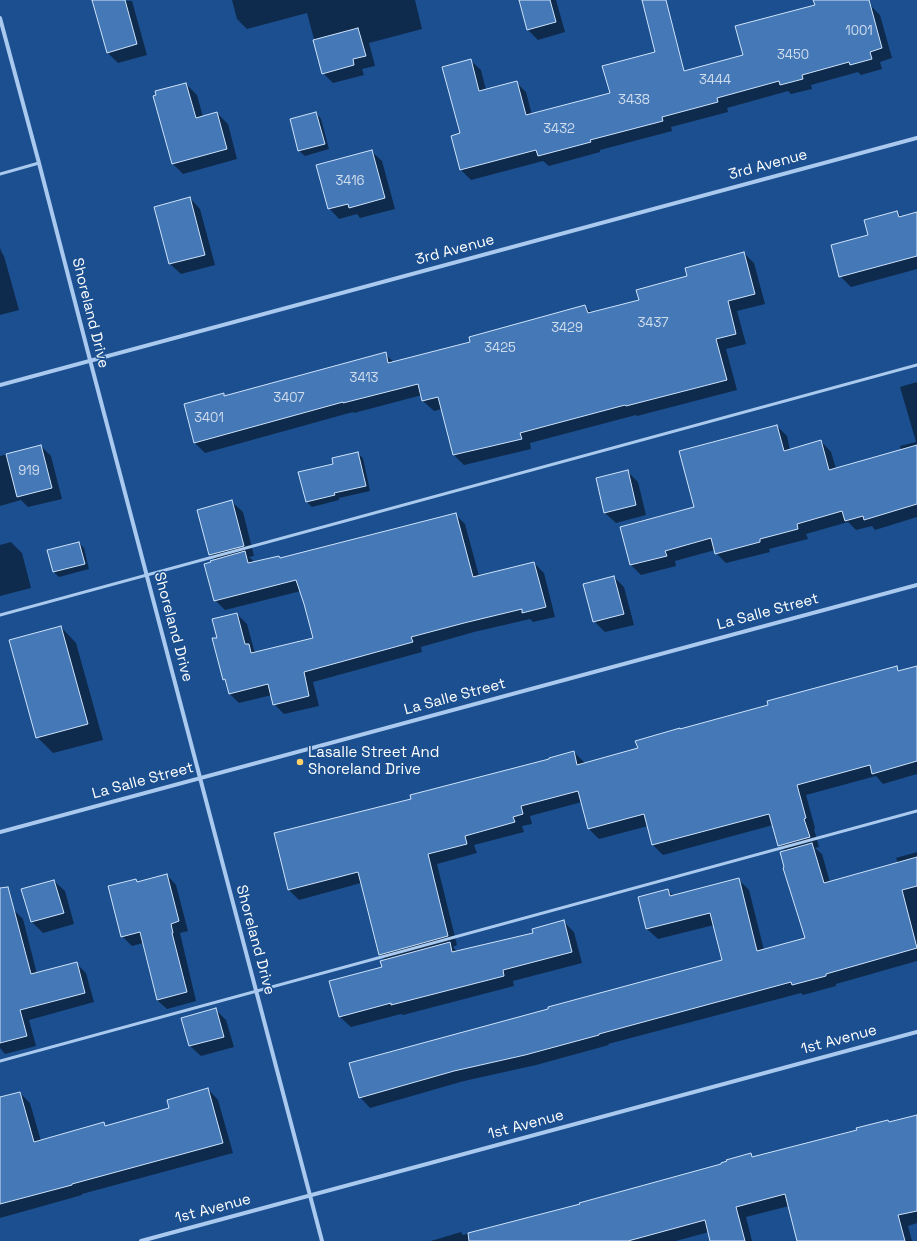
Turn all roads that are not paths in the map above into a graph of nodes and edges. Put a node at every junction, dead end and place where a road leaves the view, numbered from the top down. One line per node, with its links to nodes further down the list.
1 (0, 18): 3 (street, Shoreland Drive)
2 (917, 138): 5 (street, 3rd Avenue)
3 (39, 164): 4 (lane); 5 (street, Shoreland Drive)
4 (0, 174)
5 (90, 360): 7 (street, 3rd Avenue); 8 (street, Shoreland Drive)
6 (917, 365): 8 (lane)
7 (0, 385)
8 (147, 575): 10 (lane); 11 (street, Shoreland Drive)
9 (917, 585): 11 (street, La Salle Street)
10 (0, 615)
11 (200, 778): 13 (street, La Salle Street); 14 (street, Shoreland Drive)
12 (917, 811): 14 (lane)
13 (0, 832)
14 (256, 992): 16 (lane); 17 (street, Shoreland Drive)
15 (917, 1032): 17 (street, 1st Avenue)
16 (0, 1061)
17 (311, 1195): 18 (street, 1st Avenue); 19 (street, Shoreland Drive)
18 (141, 1241)
19 (322, 1241)

